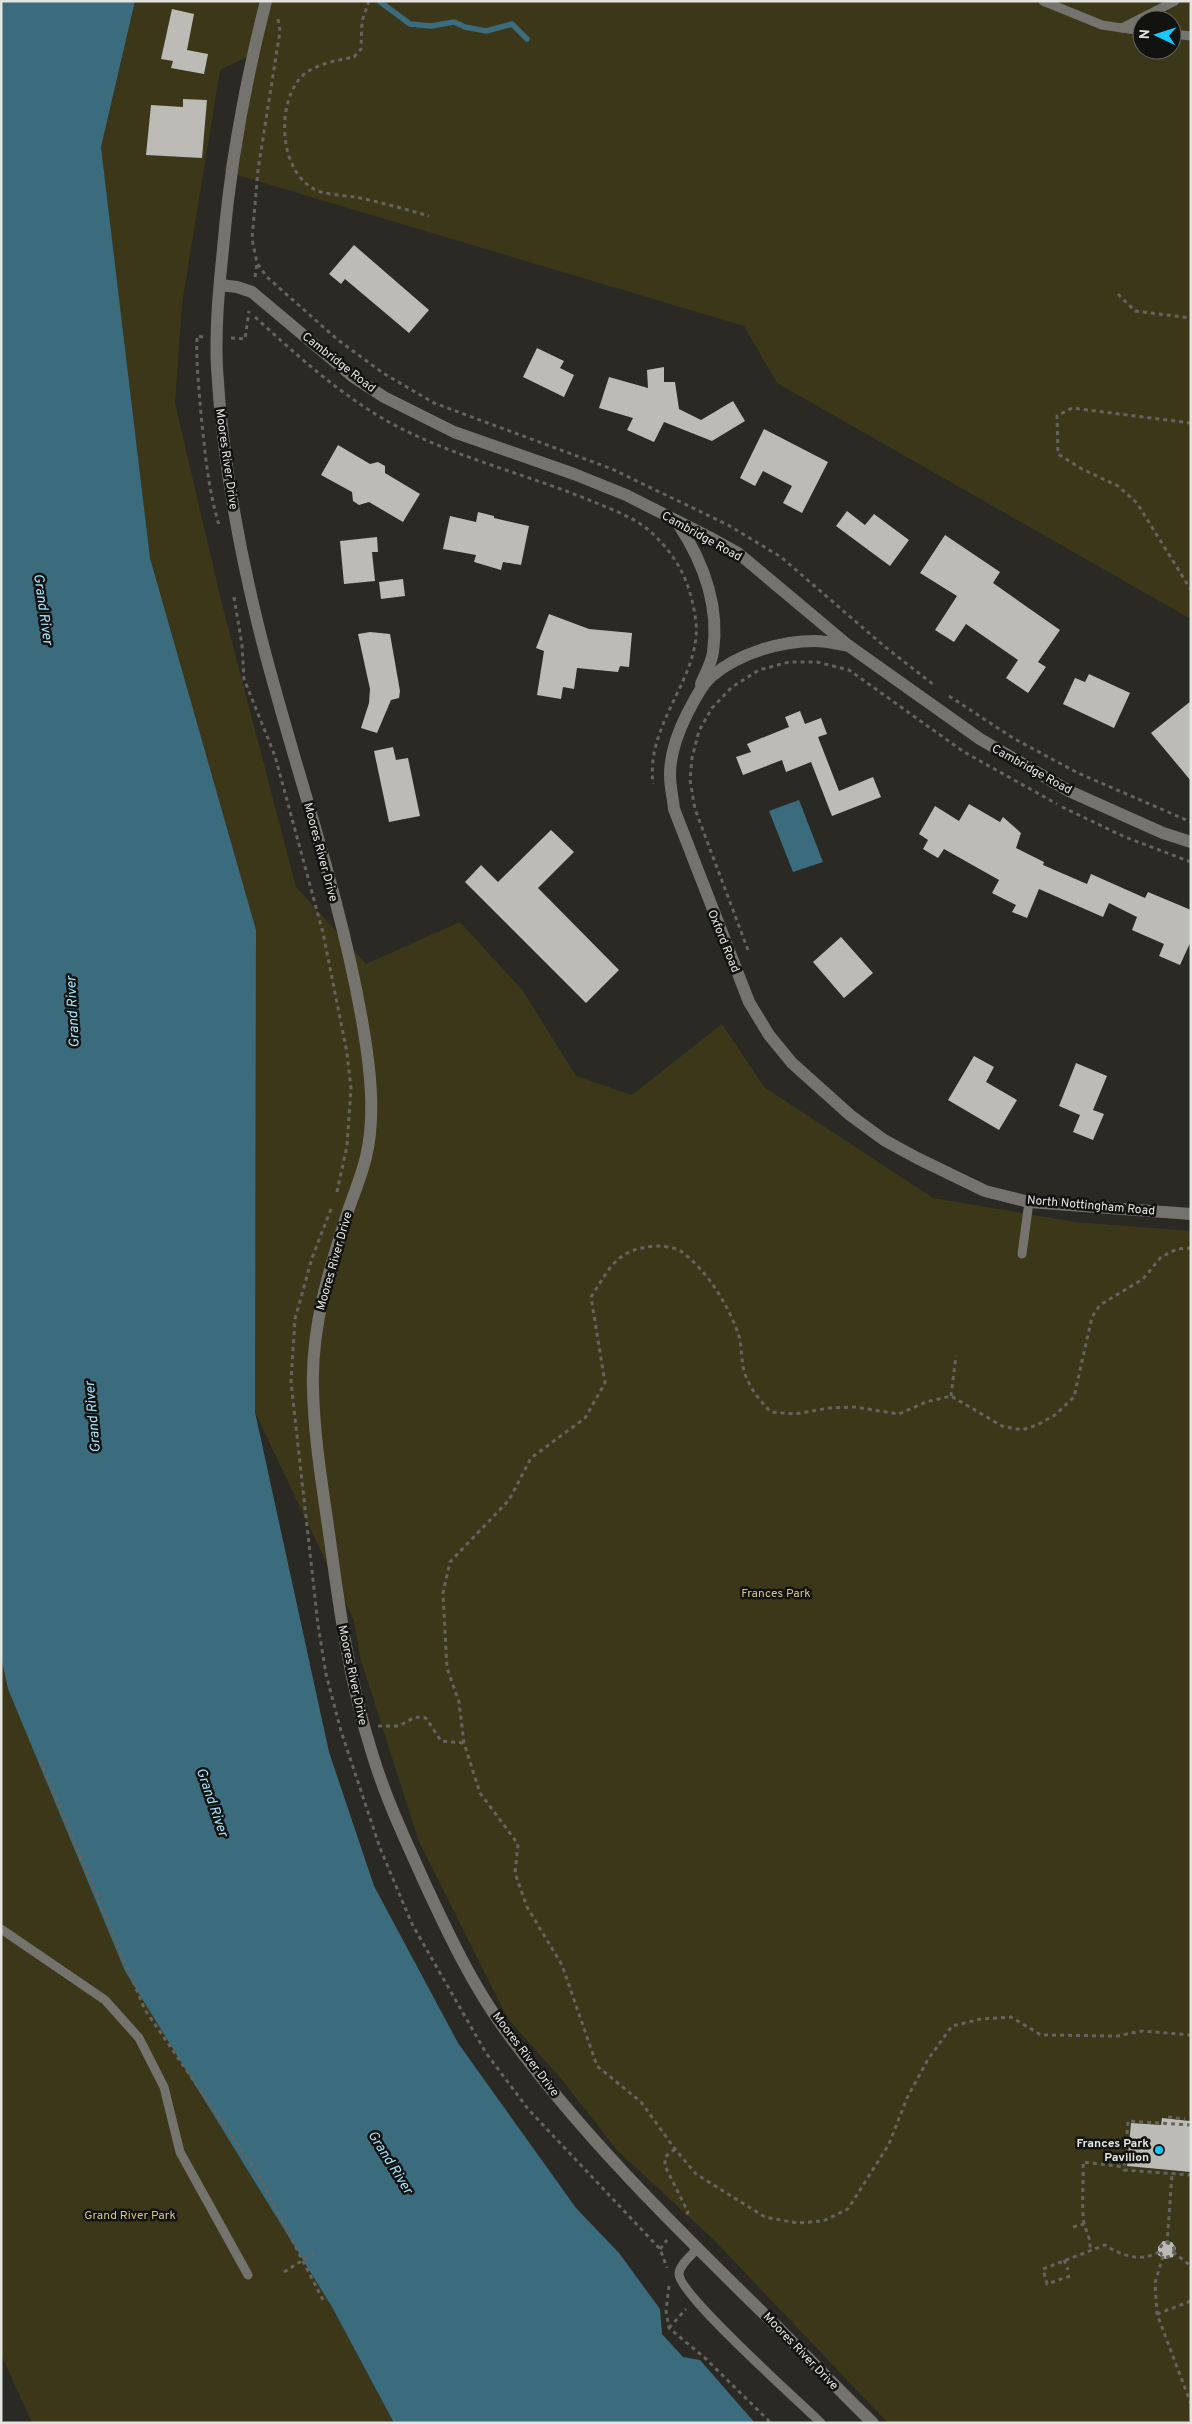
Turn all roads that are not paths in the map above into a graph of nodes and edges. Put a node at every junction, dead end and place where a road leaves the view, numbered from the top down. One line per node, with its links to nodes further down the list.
1 (266, 1): 6 (street, Moores River Drive)
2 (1043, 1): 4 (lane)
3 (1175, 1): 4 (lane)
4 (1120, 28): 5 (lane)
5 (1132, 30)
6 (220, 285): 7 (street, Cambridge Road); 16 (street, Moores River Drive)
7 (677, 521): 8 (street, Cambridge Road); 9 (street, Oxford Road)
8 (849, 646): 9 (street, Oxford Road); 10 (street, Cambridge Road)
9 (697, 696): 11 (street, Oxford Road)
10 (1191, 842)
11 (884, 1140): 12 (street, North Nottingham Road)
12 (1029, 1202): 13 (street, North Nottingham Road); 14 (lane)
13 (1191, 1214)
14 (1022, 1254)
15 (1, 1929): 17 (lane)
16 (697, 2249): 18 (lane); 19 (street, Moores River Drive)
17 (248, 2275)
18 (821, 2423)
19 (873, 2423)

